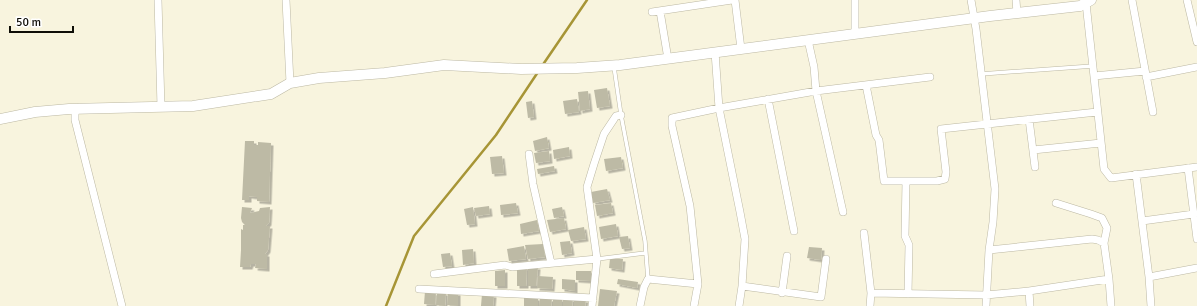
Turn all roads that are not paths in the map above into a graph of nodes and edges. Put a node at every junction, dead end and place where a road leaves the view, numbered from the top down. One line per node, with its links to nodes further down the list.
1 (158, 0): 29 (street)
2 (286, 0): 25 (street)
3 (734, 0): 15 (street); 17 (street)
4 (856, 0): 12 (street)
5 (971, 0): 11 (street)
6 (1016, 0): 10 (street)
7 (1132, 0): 22 (street)
8 (1187, 0): 14 (street)
9 (1089, 1): 10 (street); 19 (street)
10 (1017, 13): 11 (street)
11 (974, 18): 12 (street); 21 (street)
12 (855, 33): 13 (street)
13 (808, 40): 15 (street); 27 (street)
14 (1197, 42)
15 (741, 49): 16 (street)
16 (715, 52): 17 (street); 31 (street)
17 (668, 59): 18 (street)
18 (613, 66): 25 (street); 34 (lane)
19 (1093, 66): 21 (lane); 23 (street)
20 (1197, 67): 22 (street)
21 (981, 74): 37 (street)
22 (1146, 74): 23 (street); 33 (street)
23 (1094, 76): 32 (street)
24 (930, 77): 26 (street)
25 (290, 83): 29 (street)
26 (866, 85): 27 (street); 45 (street)
27 (816, 91): 28 (street); 47 (street)
28 (768, 99): 31 (street); 51 (street)
29 (161, 107): 30 (street)
30 (78, 108): 35 (street); 75 (street)
31 (719, 108): 66 (street); 67 (street)
32 (1097, 112): 36 (street); 38 (street)
33 (1153, 112)
34 (621, 115): 56 (lane); 58 (street)
35 (0, 119)
36 (1029, 120): 37 (street); 39 (street)
37 (988, 124): 45 (street); 55 (street)
38 (1101, 143): 39 (street); 44 (street)
39 (1033, 150): 41 (street)
40 (529, 154): 60 (street)
41 (1035, 167)
42 (1197, 167): 43 (street)
43 (1188, 168): 44 (street); 48 (street)
44 (1136, 174): 49 (street)
45 (906, 182): 72 (street)
46 (1056, 203): 54 (street)
47 (843, 212)
48 (1194, 214): 49 (street); 50 (street)
49 (1142, 221): 63 (street)
50 (1196, 230): 53 (street)
51 (794, 231)
52 (864, 233): 71 (street)
53 (1197, 239)
54 (1104, 243): 55 (street); 65 (street)
55 (989, 250): 73 (street)
56 (645, 253): 58 (lane); 64 (lane)
57 (787, 256): 70 (street)
58 (597, 259): 60 (street); 74 (street)
59 (826, 259): 70 (street)
60 (551, 263): 62 (street)
61 (1197, 268): 63 (street)
62 (434, 274)
63 (1149, 277): 84 (street)
64 (648, 279): 66 (street); 77 (street)
65 (1109, 279): 69 (street); 83 (street)
66 (698, 284): 78 (street)
67 (742, 286): 70 (street); 79 (street)
68 (419, 290): 74 (street)
69 (1030, 291): 73 (street); 82 (street)
70 (782, 293)
71 (871, 293): 72 (street); 80 (street)
72 (908, 294): 73 (street)
73 (986, 295): 81 (street)
74 (593, 298): 76 (street)
75 (122, 306)
76 (592, 306)
77 (640, 306)
78 (694, 306)
79 (739, 306)
80 (870, 306)
81 (986, 306)
82 (1030, 306)
83 (1111, 306)
84 (1151, 306)

